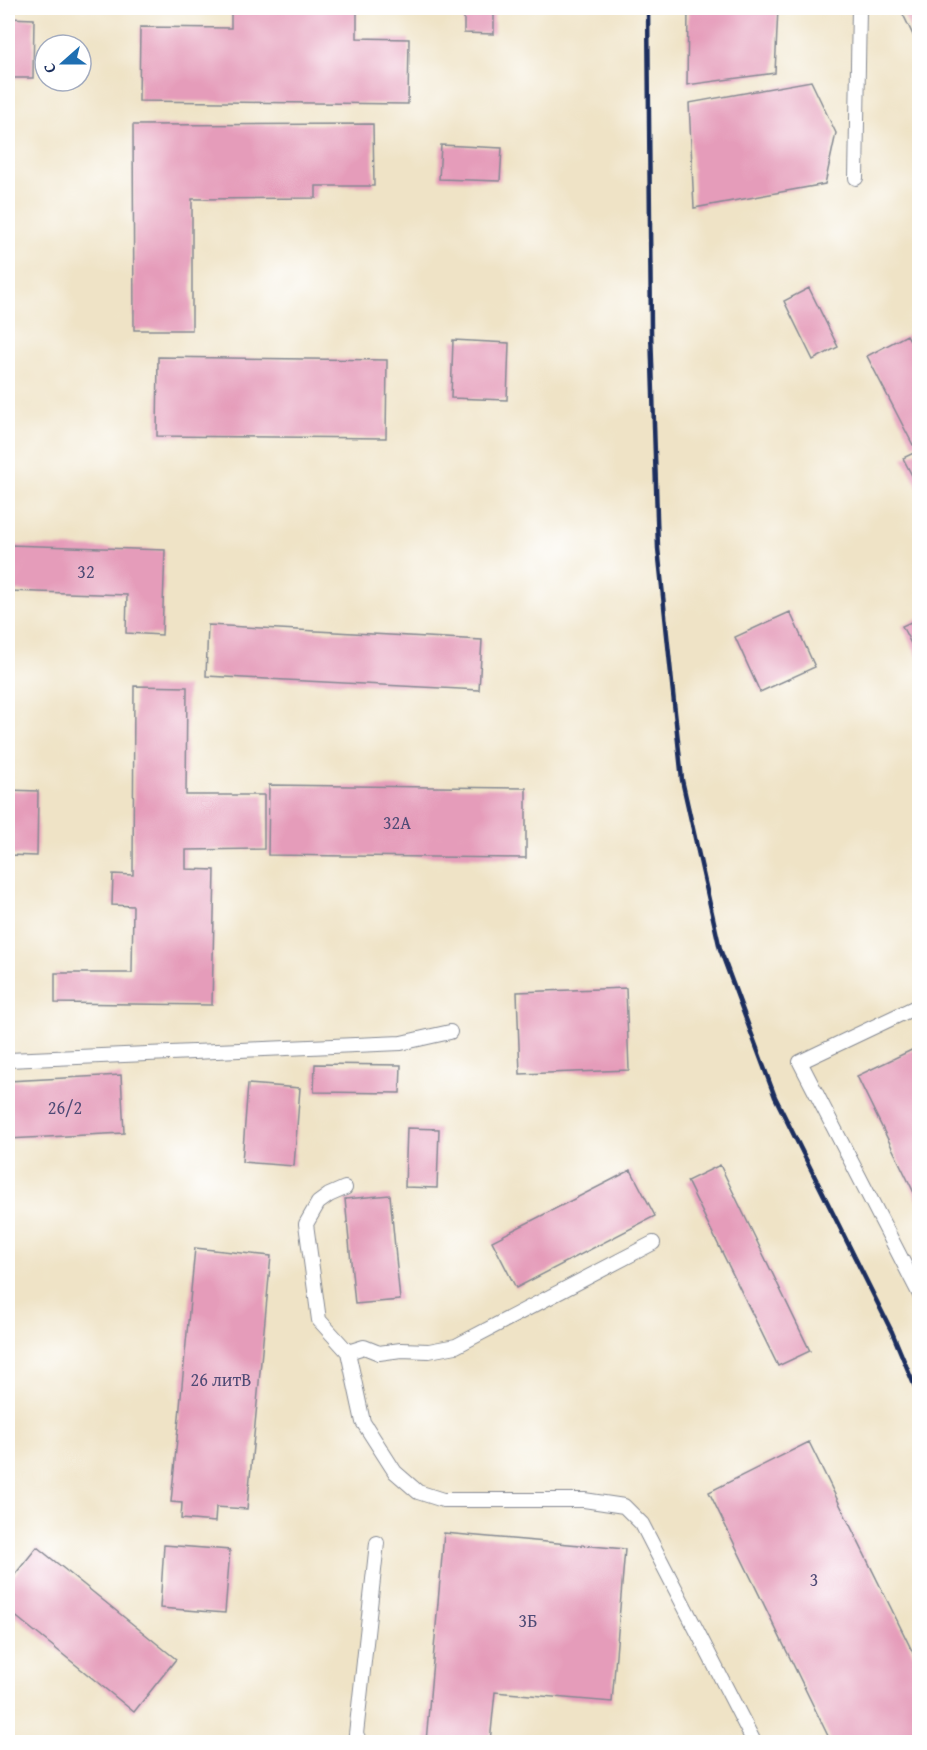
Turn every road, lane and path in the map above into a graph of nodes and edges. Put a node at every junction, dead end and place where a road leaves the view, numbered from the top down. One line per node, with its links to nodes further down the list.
1 (859, 8): 2 (lane)
2 (856, 178)
3 (920, 1005): 8 (lane)
4 (450, 1032): 5 (lane)
5 (8, 1060)
6 (345, 1188): 9 (lane)
7 (652, 1243): 9 (lane)
8 (920, 1295)
9 (348, 1352): 12 (lane)
10 (376, 1543): 11 (lane)
11 (360, 1743)
12 (754, 1743)

